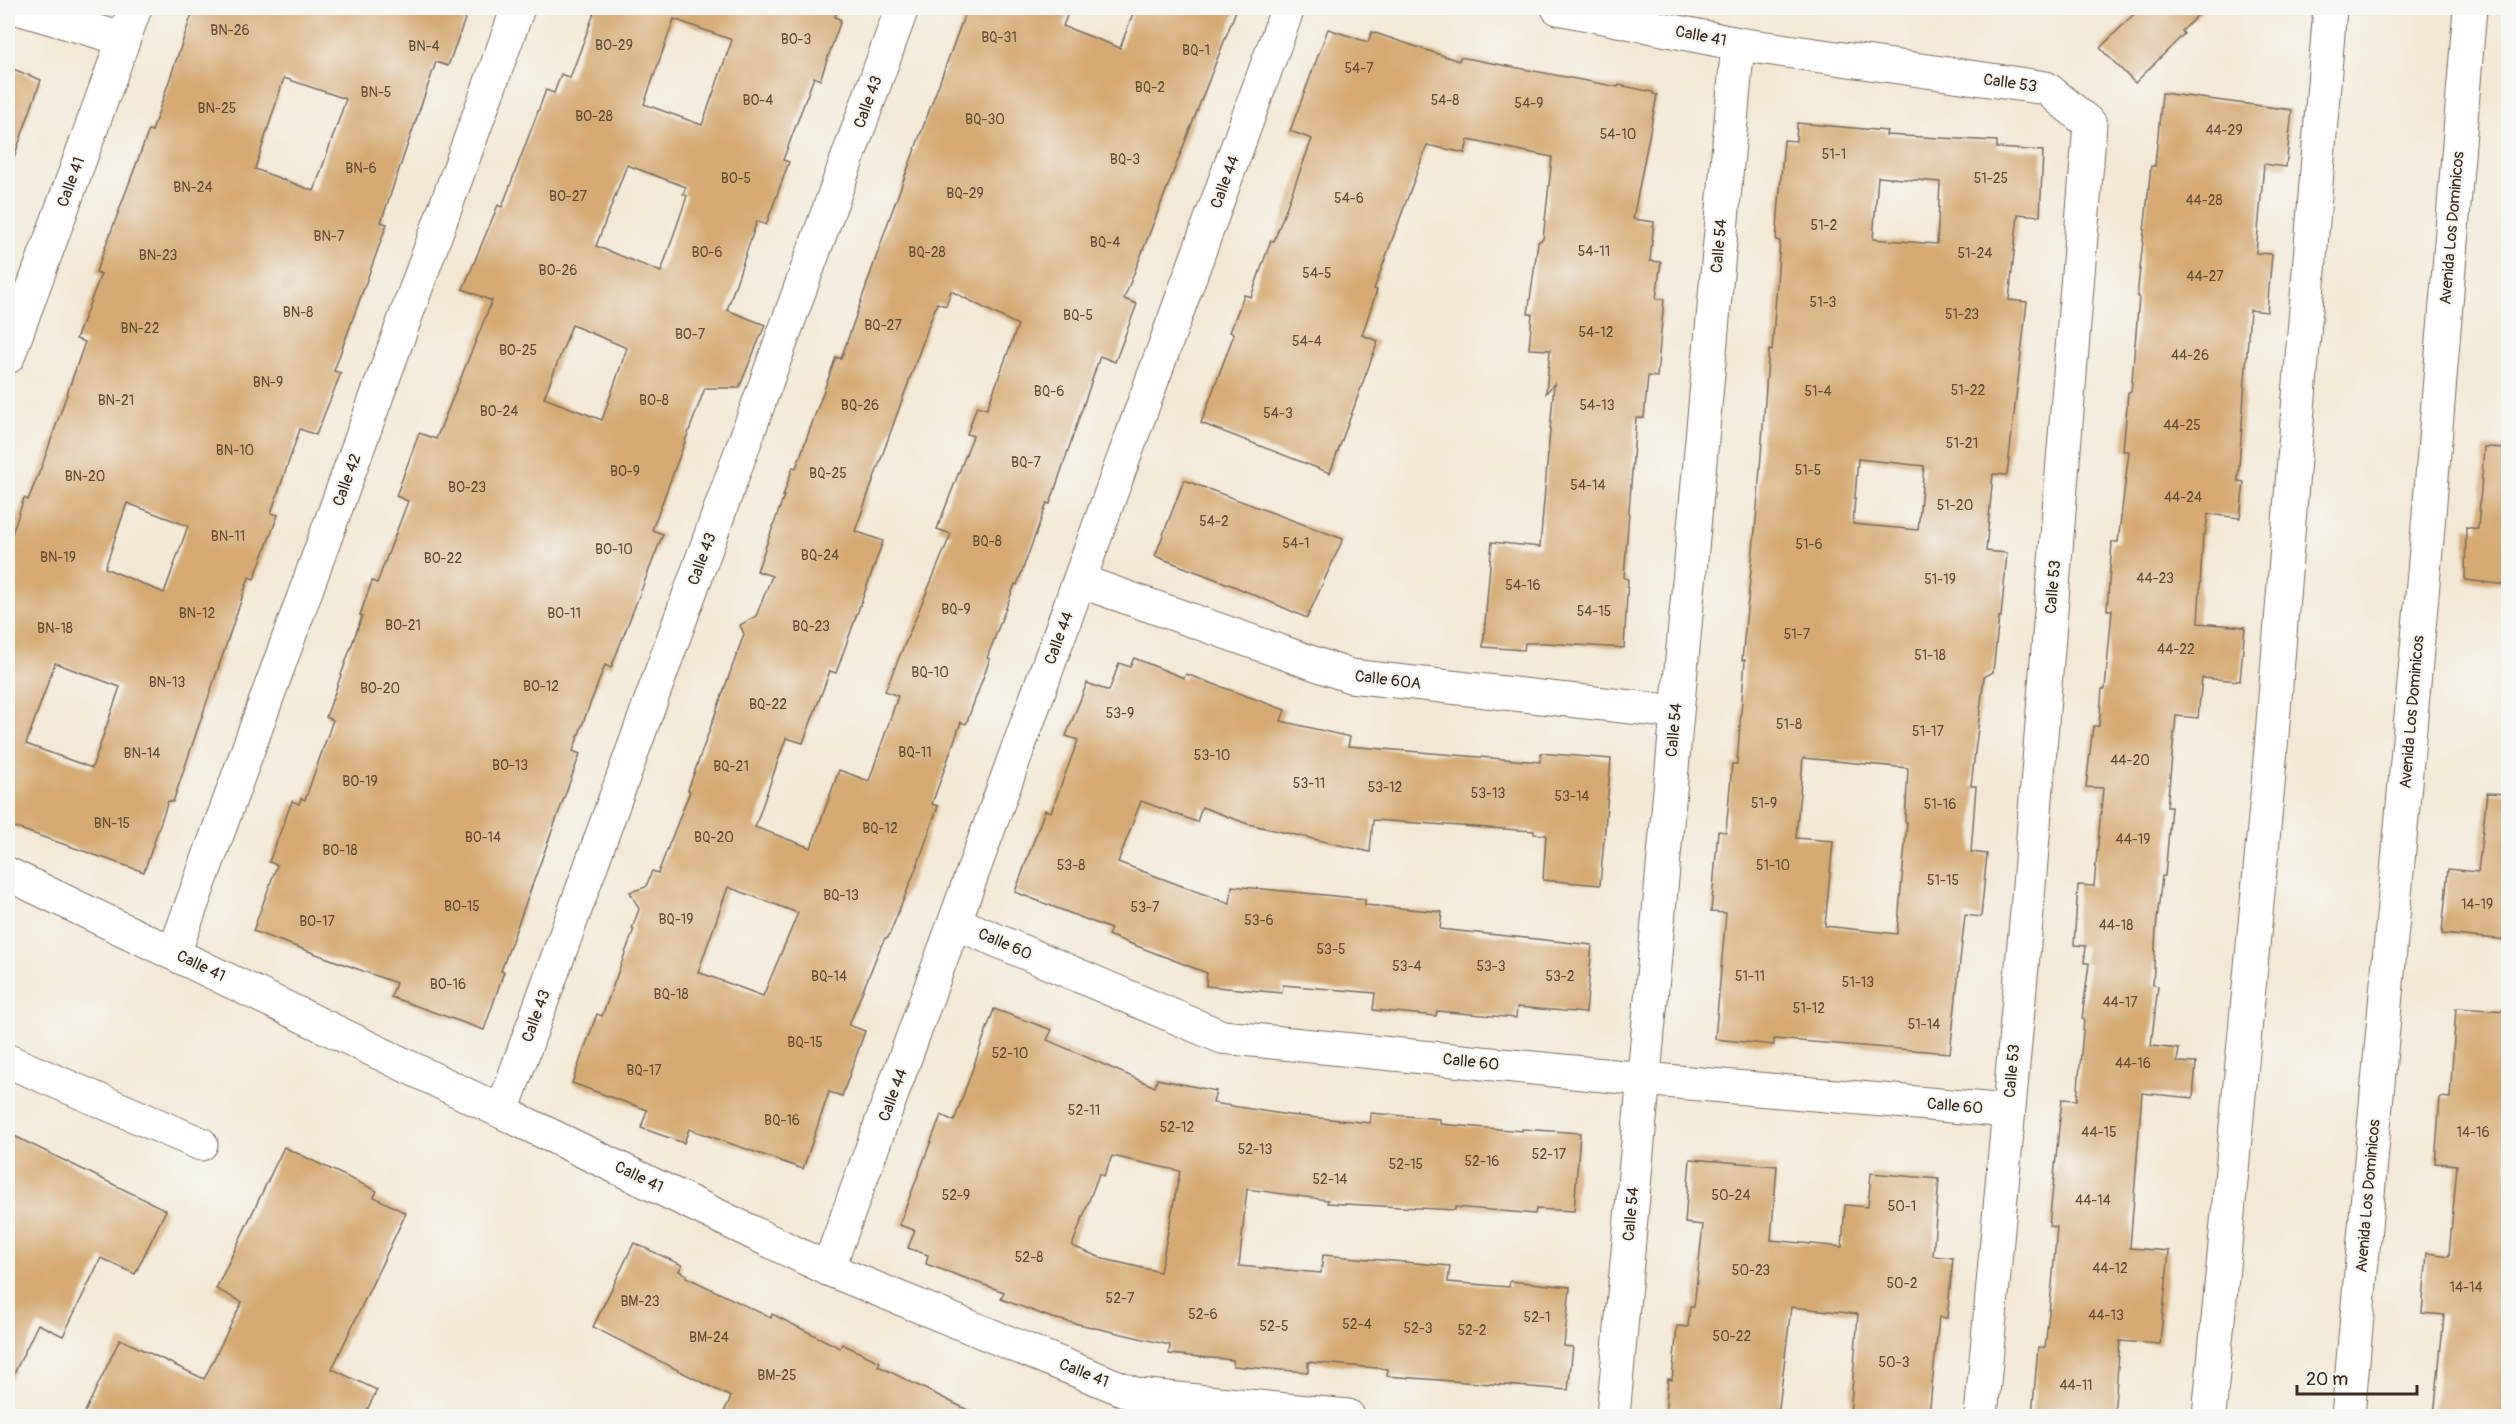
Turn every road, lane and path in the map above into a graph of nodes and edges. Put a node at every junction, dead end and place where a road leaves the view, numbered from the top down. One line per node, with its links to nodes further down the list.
1 (17, 8): 9 (street)
2 (135, 8): 9 (street, Calle 41)
3 (518, 8): 16 (street, Calle 42)
4 (902, 8): 19 (street, Calle 43)
5 (1288, 8): 12 (street, Calle 44)
6 (1558, 8): 10 (street, Calle 41)
7 (2330, 8): 26 (street)
8 (2470, 8): 27 (street, Avenida Los Dominicos)
9 (123, 39): 11 (street, Calle 41)
10 (1738, 44): 13 (street, Calle 54); 20 (street, Calle 53)
11 (8, 357)
12 (1080, 580): 13 (street, Calle 60A); 15 (street, Calle 44)
13 (1676, 712): 18 (street, Calle 54)
14 (8, 874): 16 (street, Calle 41)
15 (956, 922): 18 (street, Calle 60); 22 (street, Calle 44)
16 (174, 953): 19 (street, Calle 41)
17 (8, 1061): 21 (street)
18 (1643, 1079): 20 (street, Calle 60); 24 (street, Calle 54)
19 (501, 1111): 22 (street, Calle 41)
20 (2008, 1111): 25 (street, Calle 53)
21 (201, 1144)
22 (828, 1269): 23 (street, Calle 41)
23 (1348, 1416)
24 (1613, 1416)
25 (1981, 1416)
26 (2209, 1416)
27 (2348, 1416)

